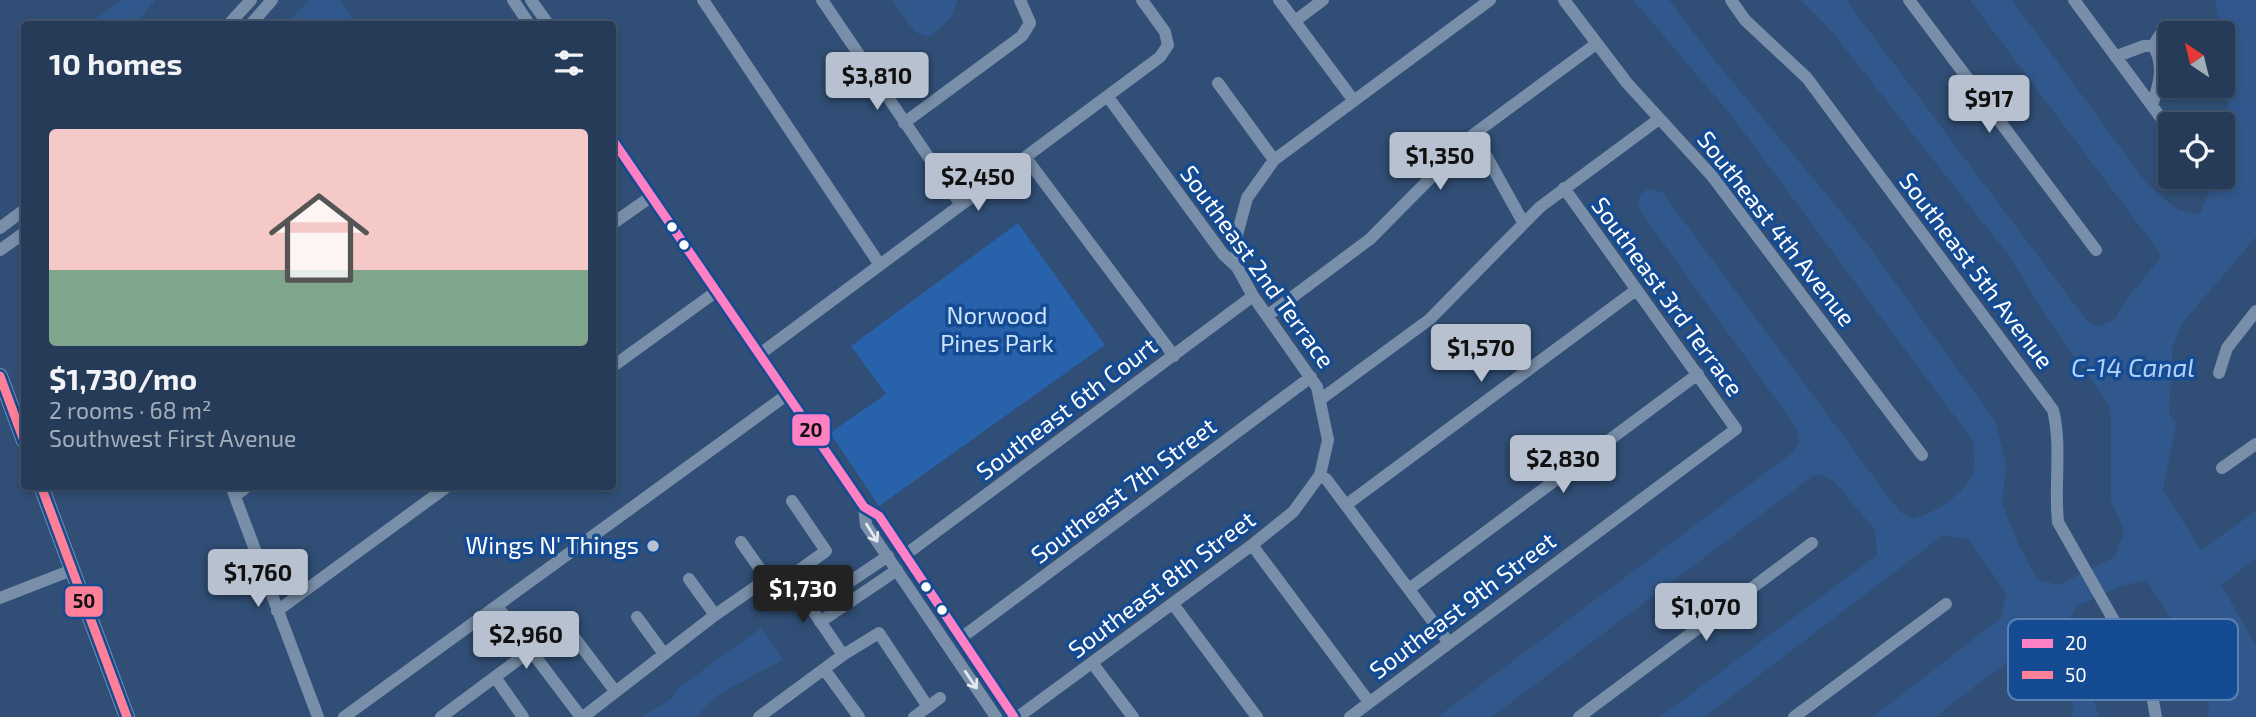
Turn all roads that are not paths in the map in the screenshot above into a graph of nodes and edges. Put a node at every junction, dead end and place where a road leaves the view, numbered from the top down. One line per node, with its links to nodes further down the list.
1 (251, 0): 16 (street)
2 (272, 0): 17 (street)
3 (513, 0): 18 (street)
4 (531, 0): 19 (street)
5 (822, 0): 31 (street)
6 (1020, 0): 31 (street)
7 (1142, 0): 26 (street)
8 (1279, 0): 20 (street)
9 (1324, 0): 20 (street)
10 (1490, 0): 27 (street)
11 (1564, 0): 22 (street, Southeast 4th Avenue)
12 (1731, 0): 93 (street, Southeast 5th Avenue)
13 (1909, 0): 45 (street)
14 (2074, 0): 24 (street)
15 (709, 2): 46 (street)
16 (234, 21)
17 (254, 21)
18 (527, 21)
19 (546, 21)
20 (1295, 21): 27 (street)
21 (2158, 38): 23 (street)
22 (1596, 44): 30 (street, Southeast 4th Avenue); 32 (street)
23 (2153, 46): 24 (street); 28 (street)
24 (2117, 56): 28 (street)
25 (1218, 83): 35 (street)
26 (1108, 97): 34 (street); 47 (street, Southeast 2nd Terrace)
27 (1354, 101): 35 (street)
28 (2152, 105): 29 (street)
29 (2158, 113)
30 (1659, 119): 36 (street); 65 (street, Southeast 4th Avenue)
31 (904, 122): 38 (street)
32 (1474, 134): 41 (street); 52 (street)
33 (616, 142): 37 (street)
34 (1026, 159): 38 (street); 54 (street)
35 (1274, 160): 47 (street)
36 (1564, 188): 41 (street); 48 (street, Southeast 3rd Terrace)
37 (652, 195): 40 (street); 49 (street)
38 (961, 205): 46 (street)
39 (21, 212): 42 (street)
40 (616, 221)
41 (1523, 222): 61 (street)
42 (0, 228)
43 (21, 235): 44 (street)
44 (0, 250)
45 (2096, 250)
46 (880, 265): 53 (street)
47 (1237, 267): 50 (street, Southeast 2nd Terrace)
48 (1636, 290): 57 (street, Southeast 3rd Terrace); 72 (street)
49 (717, 291): 53 (street); 55 (street)
50 (1253, 296): 52 (street, Southeast 2nd Terrace); 54 (street, Southeast 6th Court)
51 (2256, 311): 56 (street)
52 (1267, 316): 59 (street, Southeast 2nd Terrace)
53 (760, 354): 60 (street)
54 (1174, 356): 77 (street, Southeast 6th Court)
55 (616, 364)
56 (2219, 373)
57 (1698, 374): 62 (street, Southeast 3rd Terrace); 84 (street)
58 (0, 376): 63 (main road)
59 (1311, 377): 61 (street, Southeast 2nd Terrace); 95 (street, Southeast 7th Street)
60 (788, 394): 73 (street); 88 (street)
61 (1321, 399): 67 (street, Southeast 2nd Terrace)
62 (1736, 429): 96 (street, Southeast 9th Street)
63 (21, 433)
64 (2256, 443): 66 (street)
65 (1922, 455)
66 (2222, 468)
67 (1320, 475): 72 (street); 76 (street, Southeast 8th Street)
68 (42, 490): 79 (main road)
69 (443, 490): 90 (street)
70 (233, 491): 90 (street)
71 (792, 500): 81 (street)
72 (1346, 505): 84 (street)
73 (864, 507): 77 (street); 78 (street, one-way to 78)
74 (741, 542): 83 (street)
75 (1812, 543): 123 (street)
76 (1252, 545): 86 (street, Southeast 8th Street); 105 (street)
77 (905, 555): 95 (street)
78 (888, 556): 80 (street); 89 (street)
79 (72, 570): 85 (street); 109 (main road)
80 (897, 570): 94 (street); 118 (street, one-way to 118)
81 (790, 576): 83 (street); 89 (street)
82 (689, 579): 91 (street)
83 (767, 579): 91 (street)
84 (1409, 589): 96 (street)
85 (0, 598)
86 (1173, 604): 100 (street, Southeast 8th Street); 121 (street)
87 (1946, 604): 124 (street)
88 (497, 606): 97 (street); 111 (street)
89 (811, 608): 94 (street)
90 (277, 611): 110 (street)
91 (715, 615): 98 (street)
92 (637, 617): 98 (street)
93 (2112, 619)
94 (820, 622): 99 (street)
95 (961, 638): 119 (street)
96 (1449, 643): 105 (street, Southeast 9th Street)
97 (531, 650): 102 (street); 103 (street); 113 (street)
98 (664, 654): 103 (street)
99 (843, 655): 101 (street); 107 (street)
100 (1093, 664): 119 (street, Southeast 8th Street); 120 (street)
101 (824, 669): 106 (street); 116 (street)
102 (495, 677): 108 (street); 112 (street)
103 (615, 691): 113 (street)
104 (940, 698): 107 (street)
105 (1370, 702): 122 (street, Southeast 9th Street)
106 (774, 706): 114 (street); 115 (street)
107 (928, 708): 117 (street)
108 (443, 716)
109 (127, 717)
110 (318, 717)
111 (344, 717)
112 (523, 717)
113 (582, 717)
114 (759, 717)
115 (782, 717)
116 (859, 717)
117 (914, 717)
118 (996, 717)
119 (1016, 717)
120 (1133, 717)
121 (1257, 717)
122 (1350, 717)
123 (1579, 717)
124 (1794, 717)

